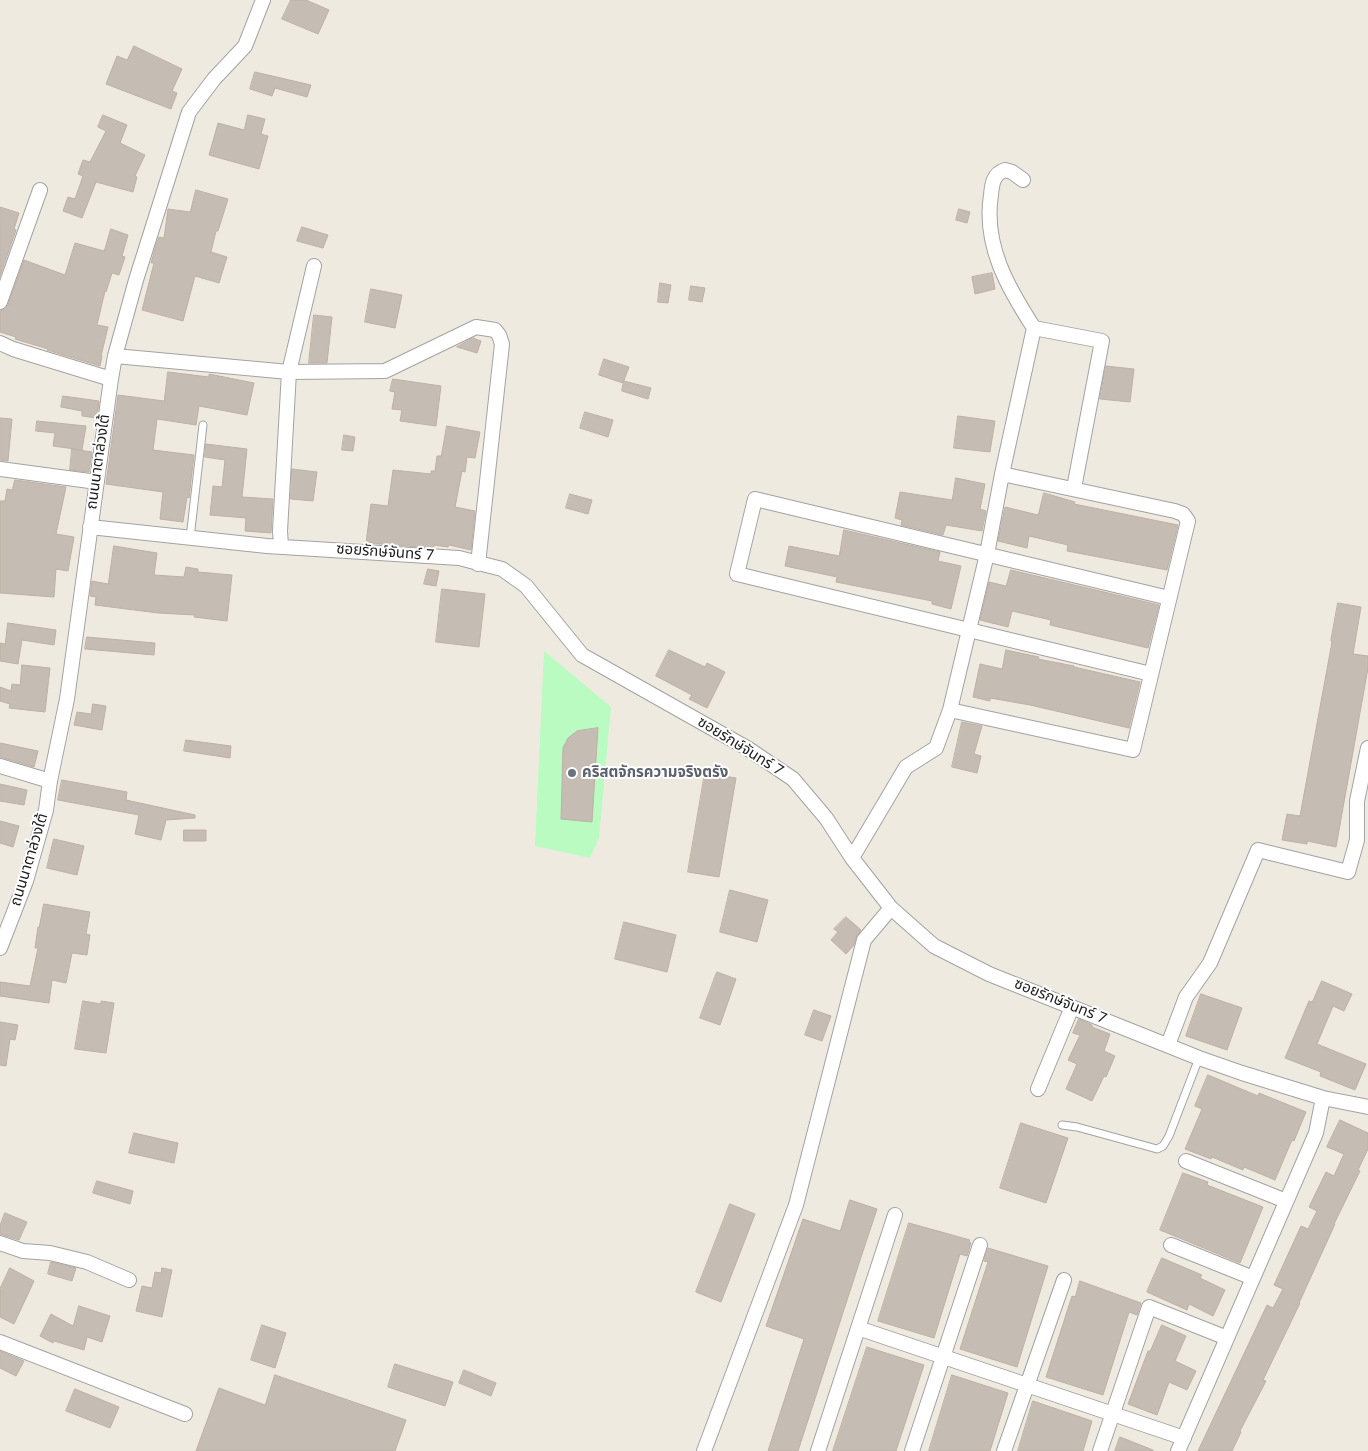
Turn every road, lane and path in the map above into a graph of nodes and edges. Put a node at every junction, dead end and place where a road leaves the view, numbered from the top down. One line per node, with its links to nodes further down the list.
1 (263, 0): 8 (street, ถนนนาตาล่วงใต้)
2 (1023, 180): 6 (street)
3 (40, 190): 5 (street)
4 (314, 266): 9 (street)
5 (0, 302)
6 (1034, 328): 13 (street); 15 (street)
7 (0, 343): 10 (street)
8 (115, 356): 9 (street); 10 (street, ถนนนาตาล่วงใต้)
9 (289, 372): 18 (street); 20 (street)
10 (111, 379): 14 (street, ถนนนาตาล่วงใต้)
11 (203, 425): 17 (lane)
12 (0, 469): 14 (street)
13 (1002, 474): 15 (street); 19 (street)
14 (97, 482): 16 (street, ถนนนาตาล่วงใต้)
15 (1074, 488): 21 (street)
16 (90, 527): 17 (street, ซอยรักษ์จันทร์ 7); 27 (street, ถนนนาตาล่วงใต้)
17 (190, 538): 18 (street, ซอยรักษ์จันทร์ 7)
18 (281, 546): 20 (street, ซอยรักษ์จันทร์ 7)
19 (987, 554): 21 (street); 22 (street); 22 (street)
20 (478, 564): 28 (street, ซอยรักษ์จันทร์ 7)
21 (1169, 598): 23 (street)
22 (969, 630): 23 (street); 24 (street)
23 (1151, 674): 24 (street)
24 (950, 710): 28 (street)
25 (1368, 748): 32 (street)
26 (0, 766): 27 (street)
27 (50, 781): 30 (street, ถนนนาตาล่วงใต้)
28 (852, 858): 29 (street, ซอยรักษ์จันทร์ 7)
29 (891, 908): 31 (street, ซอยรักษ์จันทร์ 7); 55 (street)
30 (0, 948)
31 (1072, 1007): 32 (street, ซอยรักษ์จันทร์ 7); 34 (street)
32 (1168, 1045): 33 (street, ซอยรักษ์จันทร์ 7)
33 (1199, 1058): 35 (street, ซอยรักษ์จันทร์ 7); 37 (lane)
34 (1038, 1088)
35 (1323, 1098): 36 (street, ซอยรักษ์จันทร์ 7); 39 (street)
36 (1368, 1106)
37 (1062, 1125)
38 (1186, 1161): 39 (street)
39 (1286, 1201): 44 (street)
40 (895, 1215): 47 (street)
41 (0, 1243): 45 (street)
42 (980, 1245): 50 (street)
43 (1170, 1245): 44 (street)
44 (1253, 1278): 48 (street)
45 (129, 1280)
46 (1064, 1280): 51 (street)
47 (858, 1328): 50 (street); 56 (street)
48 (1227, 1338): 53 (street); 54 (street)
49 (0, 1342): 52 (street)
50 (943, 1357): 51 (street); 57 (street)
51 (1027, 1385): 53 (street); 58 (street)
52 (185, 1414)
53 (1113, 1414): 54 (street); 59 (street)
54 (1184, 1438): 60 (street)
55 (704, 1451)
56 (818, 1451)
57 (912, 1451)
58 (1004, 1451)
59 (1100, 1451)
60 (1178, 1451)

